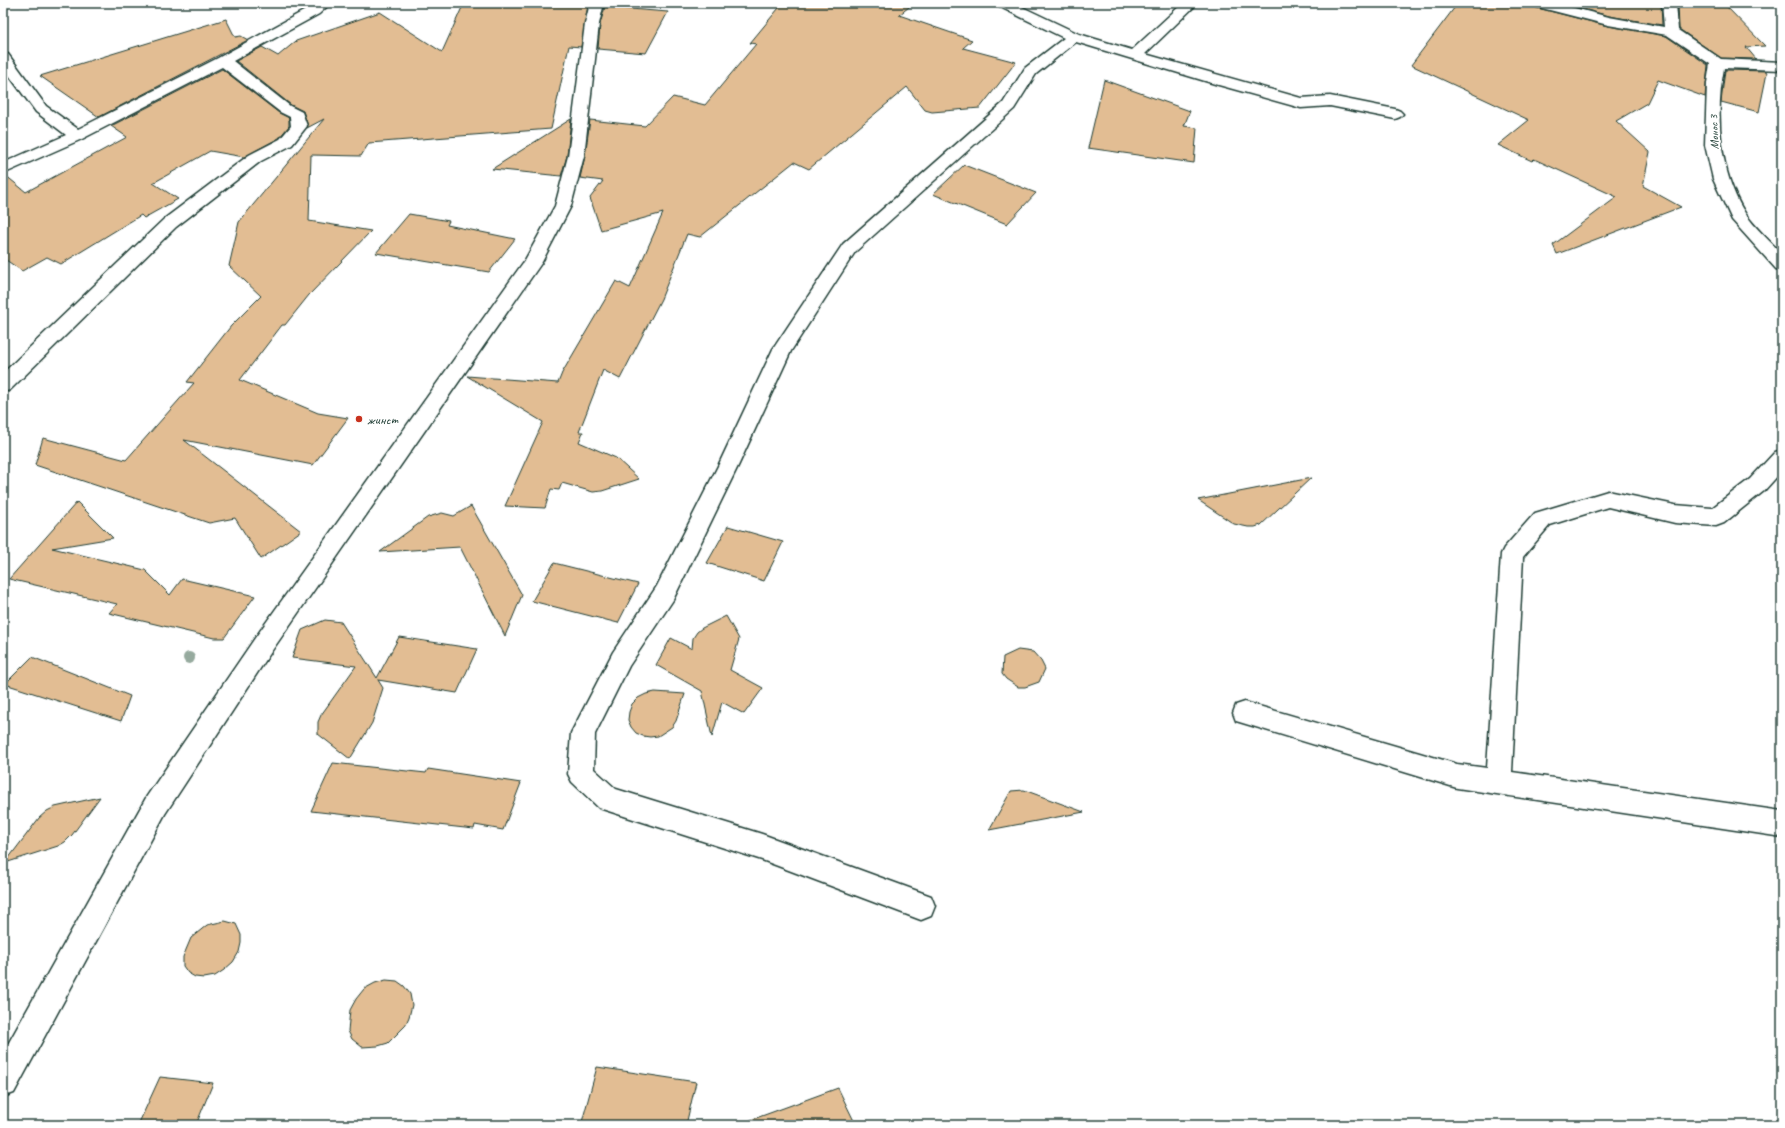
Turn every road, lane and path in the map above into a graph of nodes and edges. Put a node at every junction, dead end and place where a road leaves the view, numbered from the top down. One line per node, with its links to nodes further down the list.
1 (324, 3): 11 (street)
2 (597, 3): 24 (street)
3 (1003, 3): 8 (street)
4 (1191, 3): 9 (street)
5 (1539, 3): 7 (street)
6 (1669, 3): 7 (street)
7 (1671, 32): 12 (street)
8 (1074, 37): 9 (street); 23 (street)
9 (1135, 55): 14 (street)
10 (3, 57): 15 (street)
11 (224, 61): 15 (street); 18 (street)
12 (1718, 63): 13 (street); 17 (street, Монос 3)
13 (1782, 66)
14 (1396, 114)
15 (77, 136): 16 (street)
16 (3, 168)
17 (1782, 265)
18 (3, 385)
19 (1782, 458): 21 (street)
20 (1245, 713): 21 (street)
21 (1499, 782): 22 (street)
22 (1782, 824)
23 (921, 906)
24 (3, 1082)

